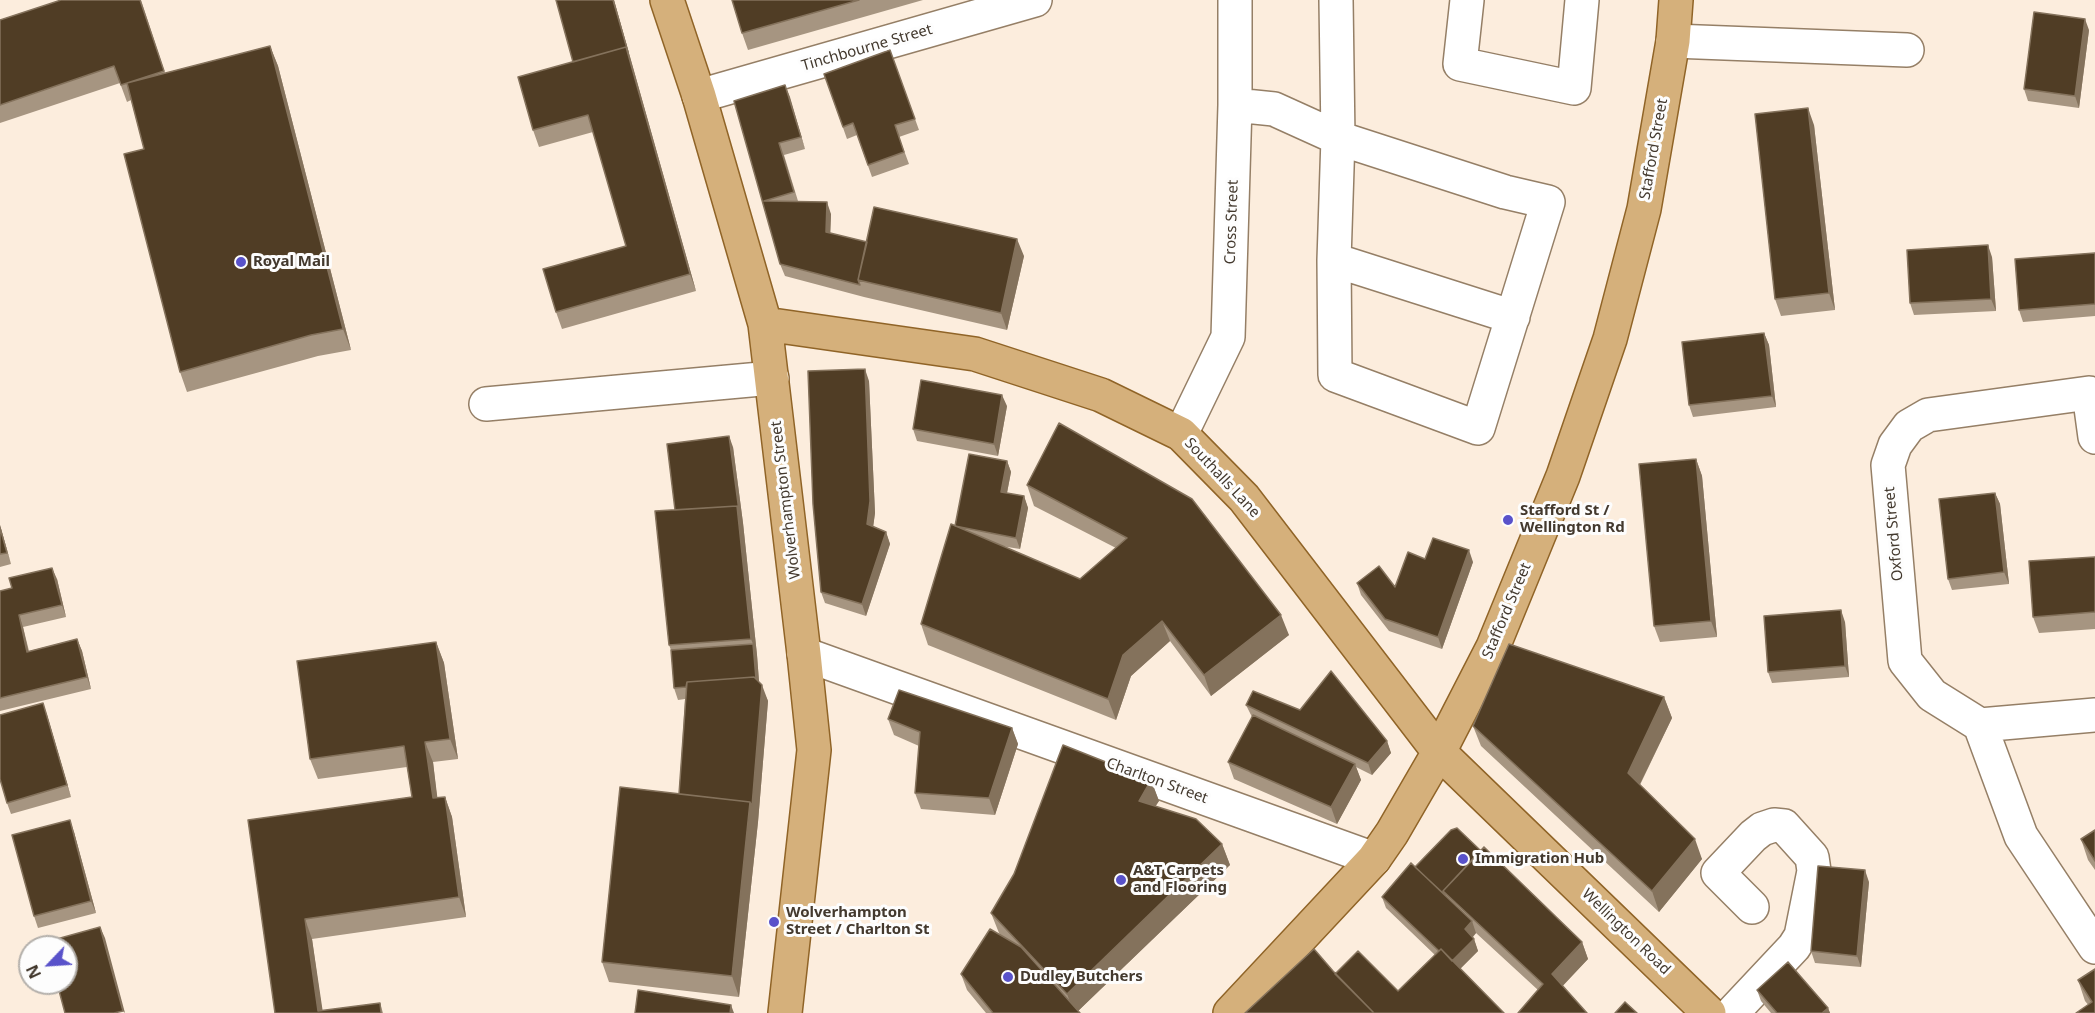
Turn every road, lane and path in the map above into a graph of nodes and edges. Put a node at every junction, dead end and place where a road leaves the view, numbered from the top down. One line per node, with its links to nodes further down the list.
1 (667, 0): 10 (main road, Wolverhampton Street)
2 (1035, 0): 10 (street, Tinchbourne Street)
3 (1235, 0): 11 (street, Cross Street)
4 (1336, 0): 12 (street)
5 (1467, 0): 6 (street)
6 (1582, 0)
7 (1676, 0): 8 (main road, Stafford Street)
8 (1673, 41): 9 (street); 23 (main road, Stafford Street)
9 (1907, 50)
10 (699, 96): 15 (main road, Wolverhampton Street)
11 (1235, 105): 12 (street); 18 (street, Cross Street)
12 (1338, 138): 13 (street); 14 (street)
13 (1334, 260): 14 (street); 14 (street)
14 (1513, 317)
15 (765, 324): 16 (main road, Wolverhampton Street); 18 (main road, Southalls Lane)
16 (772, 378): 17 (street); 20 (main road, Wolverhampton Street)
17 (486, 404)
18 (1181, 434): 23 (main road, Southalls Lane)
19 (2095, 437): 22 (street, Oxford Street)
20 (804, 654): 24 (street, Charlton Street); 27 (main road, Wolverhampton Street)
21 (2095, 715): 22 (street)
22 (1980, 725): 26 (street)
23 (1439, 752): 24 (main road, Stafford Street); 29 (main road, Wellington Road)
24 (1374, 859): 28 (main road, Stafford Street)
25 (1752, 907): 30 (street)
26 (2095, 947)
27 (785, 1013)
28 (1230, 1013)
29 (1709, 1013)
30 (1732, 1013)

